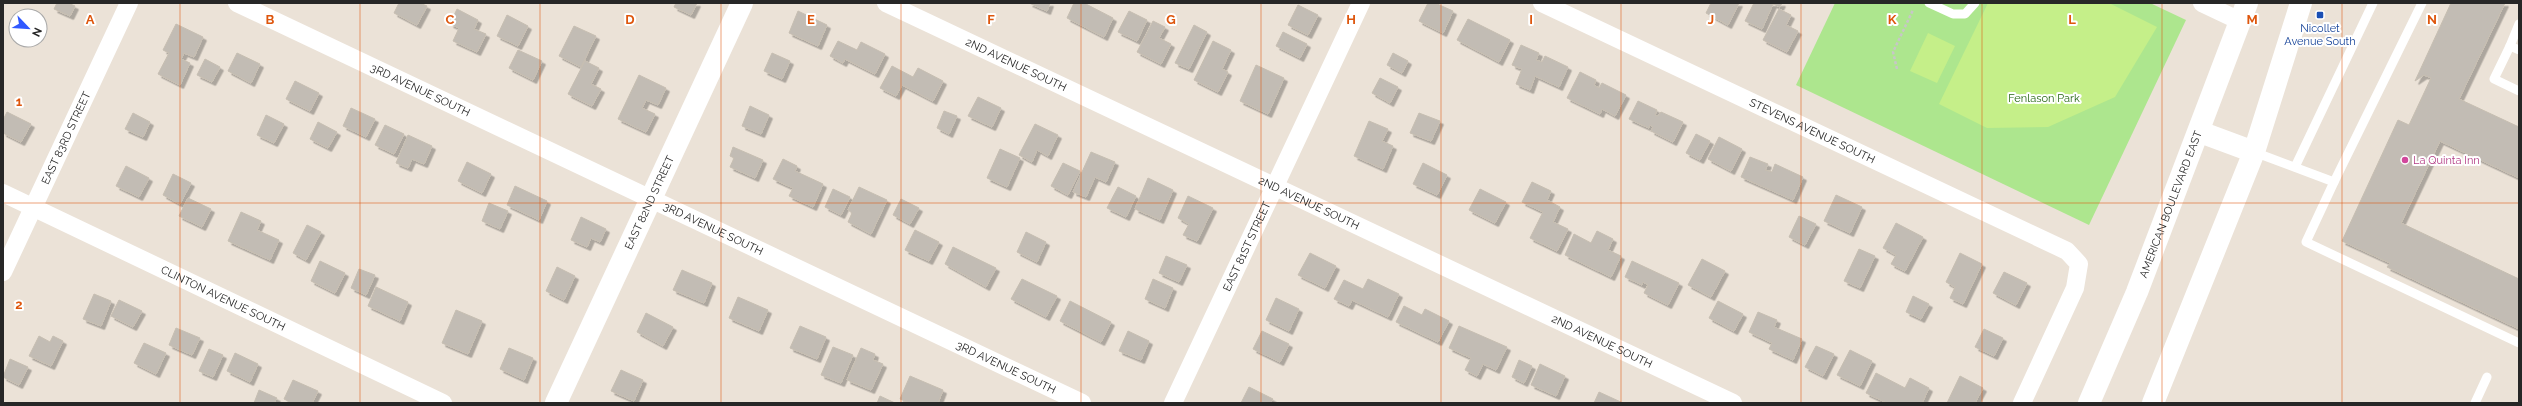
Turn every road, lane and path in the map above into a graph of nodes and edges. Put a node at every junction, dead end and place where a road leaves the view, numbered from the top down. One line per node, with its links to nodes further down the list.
1 (129, 3): 27 (street, EAST 83RD STREET)
2 (237, 3): 26 (street, 3RD AVENUE SOUTH)
3 (742, 3): 26 (main road, EAST 82ND STREET)
4 (886, 3): 24 (street, 2ND AVENUE SOUTH)
5 (1361, 3): 24 (street, EAST 81ST STREET)
6 (1542, 3): 36 (street, STEVENS AVENUE SOUTH)
7 (1929, 3): 8 (lane)
8 (1975, 3)
9 (2202, 3): 14 (street)
10 (2301, 3): 21 (main road)
11 (2373, 3): 22 (lane)
12 (2422, 3): 23 (lane)
13 (1913, 10): 18 (path)
14 (2244, 12): 20 (main road, AMERICAN BOULEVARD EAST)
15 (2519, 24): 16 (lane)
16 (2510, 46): 17 (lane); 19 (lane)
17 (2519, 50)
18 (1897, 69)
19 (2519, 92)
20 (2200, 132): 21 (main road); 37 (main road, AMERICAN BOULEVARD EAST)
21 (2254, 152): 22 (lane); 38 (main road)
22 (2295, 167): 23 (lane)
23 (2334, 182): 29 (lane)
24 (1274, 187): 34 (street, EAST 81ST STREET); 35 (street, 2ND AVENUE SOUTH)
25 (3, 193): 27 (street, CLINTON AVENUE SOUTH)
26 (651, 200): 32 (main road, EAST 82ND STREET); 33 (street, 3RD AVENUE SOUTH)
27 (33, 208): 28 (street, EAST 83RD STREET); 31 (street, CLINTON AVENUE SOUTH)
28 (3, 272)
29 (2519, 343)
30 (2487, 377): 39 (lane)
31 (443, 403)
32 (556, 403)
33 (1082, 403)
34 (1173, 403)
35 (1733, 403)
36 (2022, 403)
37 (2089, 403)
38 (2153, 403)
39 (2475, 403)

